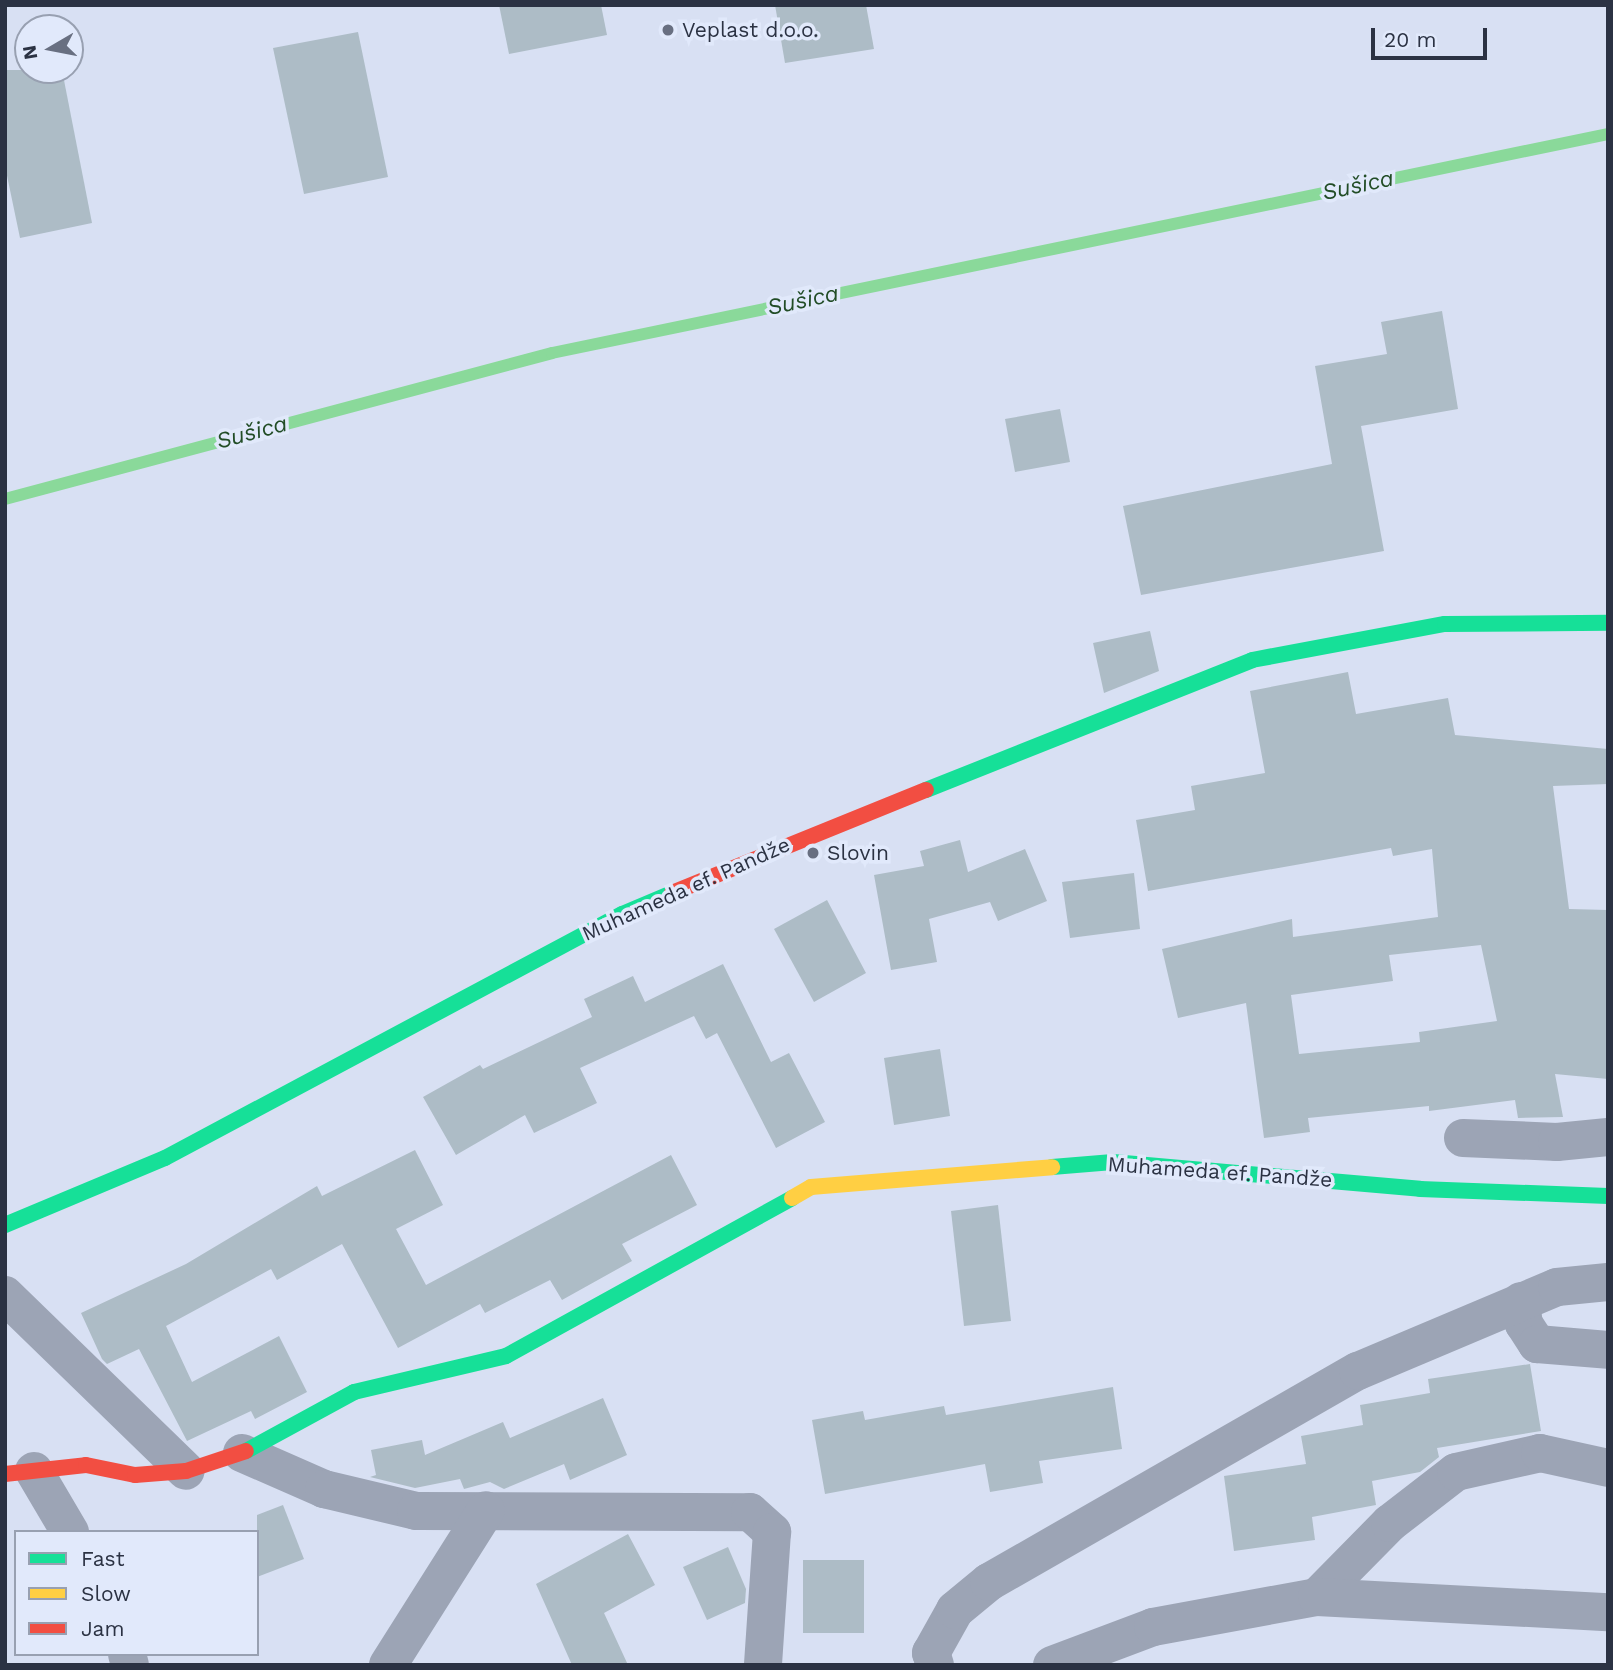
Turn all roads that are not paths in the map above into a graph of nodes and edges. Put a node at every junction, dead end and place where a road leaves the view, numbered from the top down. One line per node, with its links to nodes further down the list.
1 (1608, 623): 5 (street, Muhameda ef. Pandže)
2 (1608, 1136): 3 (street)
3 (1463, 1138)
4 (1608, 1196): 10 (street, Muhameda ef. Pandže)
5 (5, 1226)
6 (1608, 1282): 8 (street)
7 (5, 1295): 12 (street)
8 (1521, 1301): 9 (street); 20 (street)
9 (1608, 1350)
10 (242, 1453): 12 (street, Muhameda ef. Pandže); 14 (street)
11 (1608, 1468): 16 (street)
12 (186, 1471): 13 (street, Muhameda ef. Pandže)
13 (20, 1473): 15 (street)
14 (486, 1510): 18 (street); 19 (street)
15 (68, 1530)
16 (1317, 1597): 17 (street); 21 (street)
17 (1608, 1612)
18 (388, 1665)
19 (763, 1665)
20 (934, 1665)
21 (1052, 1665)

